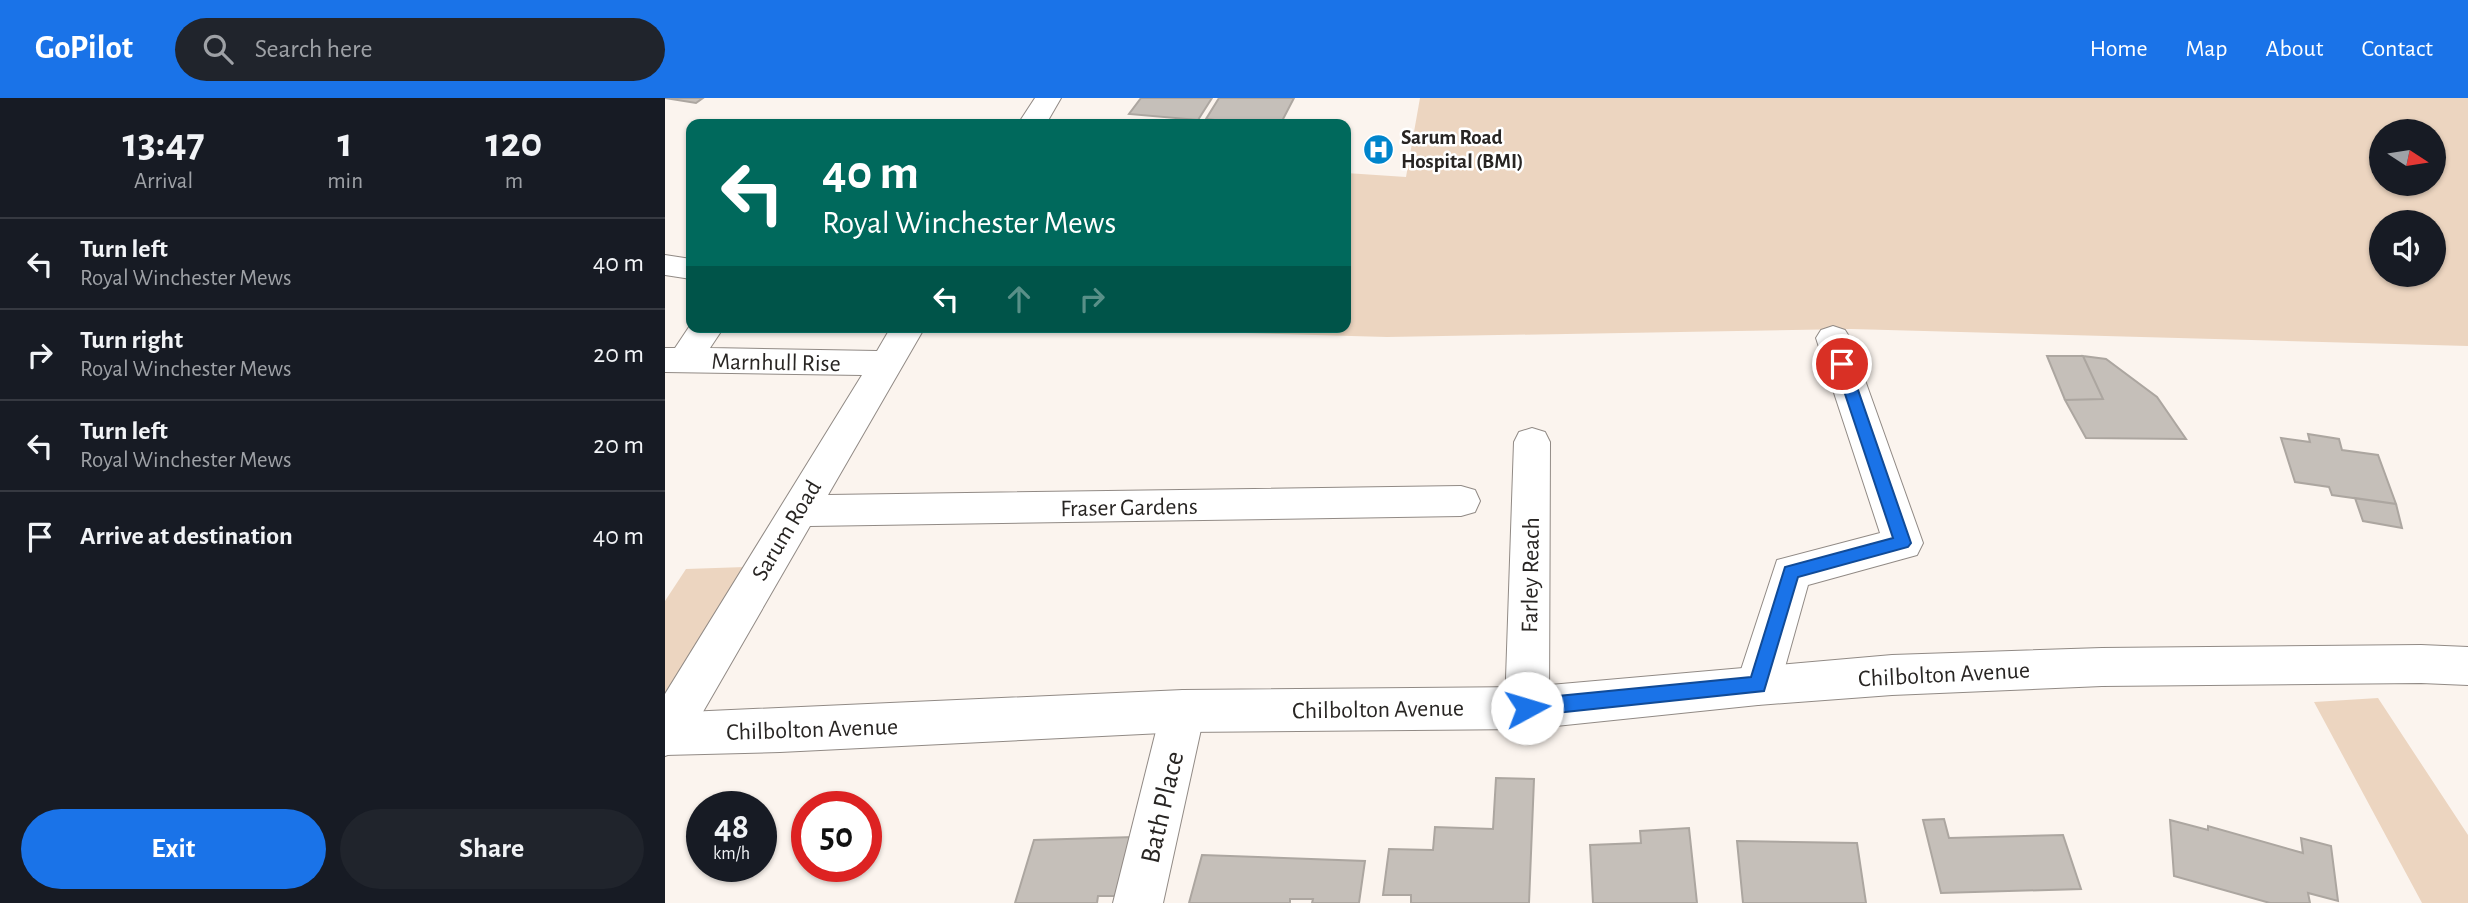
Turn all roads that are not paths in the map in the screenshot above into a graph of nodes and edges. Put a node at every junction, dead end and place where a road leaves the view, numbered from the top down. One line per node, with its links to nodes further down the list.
1 (1048, 98): 2 (street)
2 (1035, 119)
3 (665, 265): 4 (street)
4 (686, 269)
5 (701, 333): 8 (street)
6 (904, 333): 9 (street, Sarum Road)
7 (1833, 338): 14 (street)
8 (675, 360): 9 (street, Marnhull Rise)
9 (886, 363): 12 (street, Sarum Road)
10 (1532, 442): 15 (street, Farley Reach)
11 (1461, 501): 12 (street, Fraser Gardens)
12 (796, 511): 17 (street, Sarum Road)
13 (2468, 666): 14 (street, Chilbolton Avenue)
14 (1758, 685): 15 (street, Chilbolton Avenue)
15 (1527, 708): 16 (street, Chilbolton Avenue)
16 (1183, 711): 17 (street, Chilbolton Avenue); 18 (street, Bath Place)
17 (665, 734)
18 (1138, 903)

